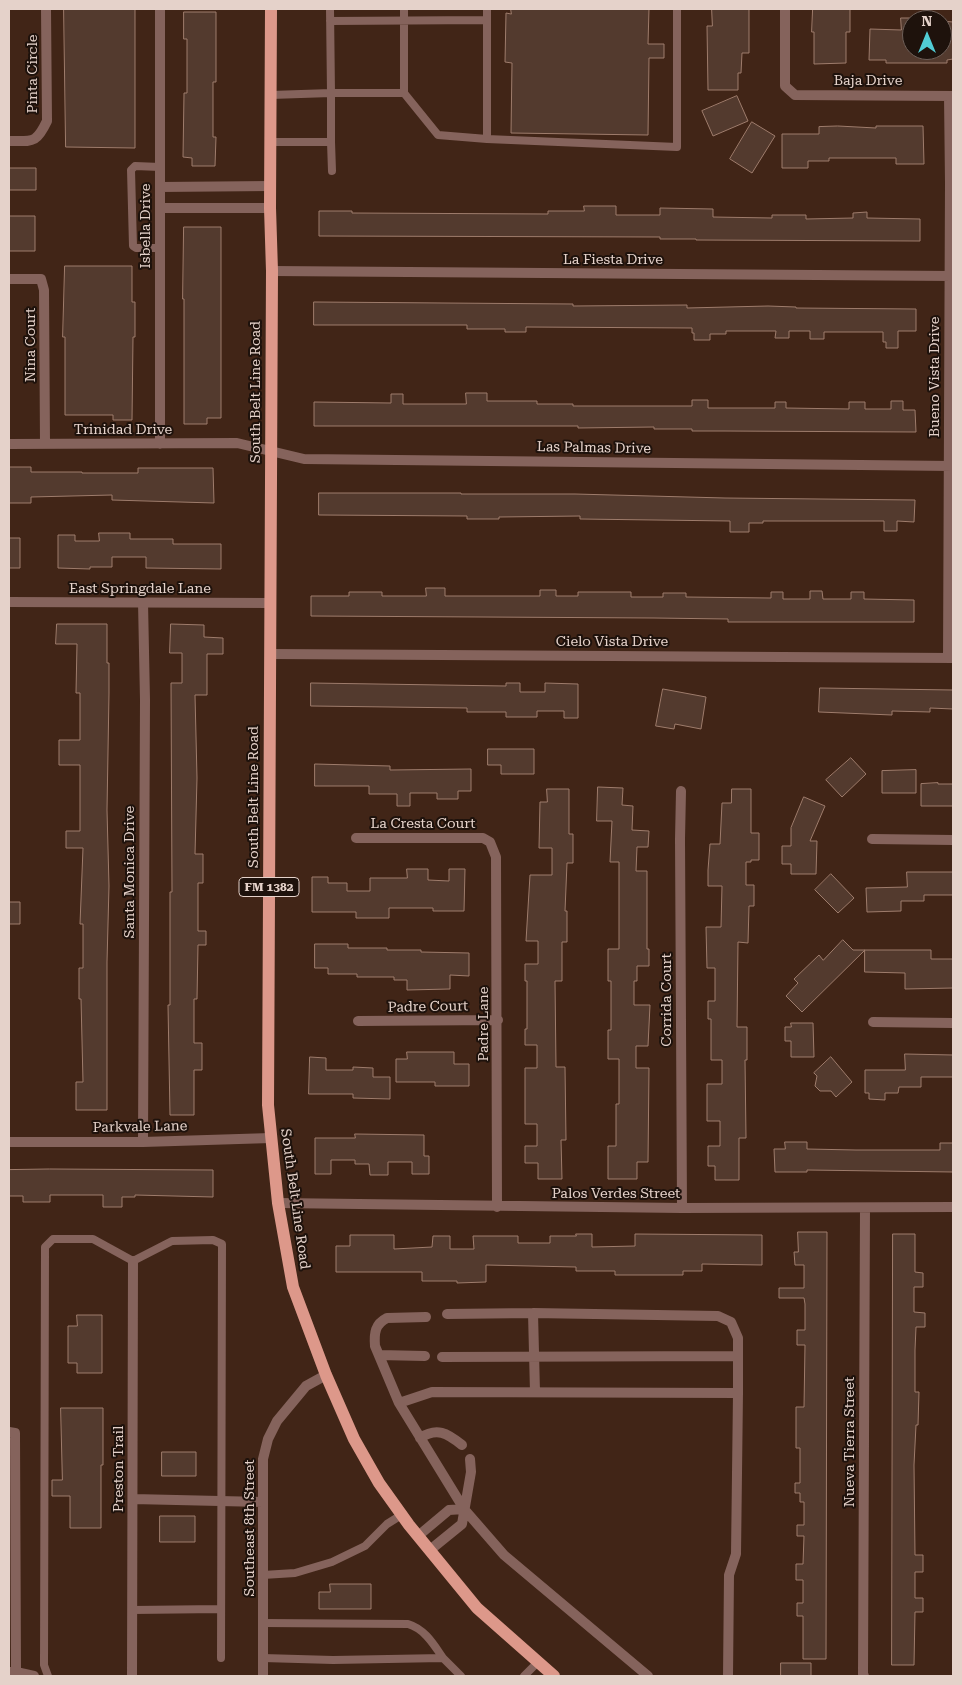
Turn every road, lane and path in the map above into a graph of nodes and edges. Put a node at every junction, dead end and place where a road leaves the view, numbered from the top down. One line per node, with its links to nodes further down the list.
1 (46, 9): 17 (street, Pinta Circle)
2 (160, 9): 20 (street, Isbella Drive)
3 (271, 9): 14 (main road, South Belt Line Road / FM 1382)
4 (330, 9): 11 (lane)
5 (404, 9): 9 (lane)
6 (487, 9): 10 (lane)
7 (677, 9): 16 (lane)
8 (785, 9): 15 (street, Baja Drive)
9 (404, 20): 10 (lane); 11 (lane); 12 (lane)
10 (487, 20): 16 (lane)
11 (330, 21): 13 (lane)
12 (404, 92): 13 (lane); 16 (lane)
13 (331, 93): 14 (lane); 19 (lane)
14 (271, 95): 18 (main road, South Belt Line Road / FM 1382)
15 (951, 96): 28 (street, Bueno Vista Drive)
16 (487, 139)
17 (9, 141)
18 (271, 142): 19 (lane); 23 (main road, South Belt Line Road / FM 1382)
19 (331, 142): 21 (lane)
20 (160, 167): 22 (street, Isbella Drive); 26 (lane)
21 (332, 171)
22 (160, 186): 23 (street); 24 (street, Isbella Drive)
23 (271, 186): 25 (main road, South Belt Line Road / FM 1382)
24 (160, 208): 25 (street); 26 (street, Isbella Drive)
25 (270, 208): 27 (main road, South Belt Line Road / FM 1382)
26 (160, 248): 33 (street, Isbella Drive)
27 (272, 271): 28 (street, La Fiesta Drive); 34 (main road, South Belt Line Road / FM 1382)
28 (951, 276): 35 (street, Bueno Vista Drive)
29 (9, 279): 32 (street, Nina Court)
30 (237, 443): 33 (street, Trinidad Drive); 34 (street, Las Palmas Drive)
31 (9, 444): 32 (street, Trinidad Drive)
32 (45, 444): 33 (street, Trinidad Drive)
33 (160, 444)
34 (271, 451): 35 (street, Las Palmas Drive); 38 (main road, South Belt Line Road / FM 1382)
35 (951, 466): 40 (street, Bueno Vista Drive)
36 (9, 602): 37 (street, East Springdale Lane)
37 (143, 602): 38 (street, East Springdale Lane); 52 (street, Santa Monica Drive)
38 (270, 602): 39 (main road, South Belt Line Road / FM 1382)
39 (270, 654): 40 (street, Cielo Vista Drive); 50 (main road, South Belt Line Road / FM 1382)
40 (951, 658)
41 (681, 791): 56 (street, Corrida Court)
42 (356, 838): 45 (street, La Cresta Court)
43 (872, 839): 44 (street)
44 (953, 840)
45 (490, 842): 46 (street, Padre Lane)
46 (498, 1020): 47 (street, Padre Court); 54 (street, Padre Lane)
47 (358, 1021)
48 (873, 1022): 49 (street)
49 (953, 1023)
50 (271, 1138): 52 (street, Parkvale Lane); 53 (main road, South Belt Line Road / FM 1382)
51 (9, 1142): 52 (street, Parkvale Lane)
52 (143, 1142)
53 (278, 1203): 54 (street, Palos Verdes Street); 67 (main road, South Belt Line Road / FM 1382)
54 (497, 1207): 56 (street, Palos Verdes Street)
55 (953, 1207): 57 (street, Palos Verdes Street)
56 (682, 1208): 57 (street, Palos Verdes Street)
57 (864, 1208): 100 (street, Nueva Tierra Street)
58 (133, 1261): 75 (street, Preston Trail); 76 (lane); 92 (lane)
59 (533, 1313): 60 (street); 64 (street); 65 (street)
60 (447, 1314)
61 (426, 1317): 62 (street)
62 (379, 1355): 63 (street); 70 (street)
63 (425, 1356)
64 (534, 1356): 65 (street); 66 (street); 68 (street)
65 (738, 1356): 69 (street)
66 (442, 1357)
67 (326, 1375): 77 (street, Southeast 8th Street); 79 (main road, South Belt Line Road / FM 1382)
68 (535, 1392): 69 (street); 70 (street)
69 (738, 1393): 99 (street)
70 (399, 1403): 72 (street)
71 (9, 1432): 90 (street)
72 (420, 1438): 73 (street); 78 (street)
73 (462, 1445)
74 (470, 1460): 78 (street)
75 (133, 1499): 76 (street); 84 (street, Preston Trail)
76 (221, 1501): 77 (street); 83 (lane)
77 (263, 1502): 82 (street, Southeast 8th Street)
78 (464, 1509): 80 (street); 81 (street); 98 (street)
79 (402, 1514): 80 (main road, South Belt Line Road / FM 1382); 82 (lane)
80 (418, 1536): 81 (main road, South Belt Line Road / FM 1382)
81 (430, 1550): 89 (main road, South Belt Line Road / FM 1382)
82 (263, 1575): 85 (street, Southeast 8th Street)
83 (221, 1609): 84 (lane); 86 (lane)
84 (132, 1610): 93 (street, Preston Trail)
85 (263, 1623): 87 (street, Southeast 8th Street); 88 (lane)
86 (221, 1658)
87 (263, 1658): 88 (lane); 94 (street, Southeast 8th Street)
88 (444, 1658): 95 (lane)
89 (538, 1662): 96 (lane); 97 (main road, South Belt Line Road / FM 1382)
90 (13, 1672): 91 (street)
91 (34, 1676)
92 (48, 1676)
93 (132, 1676)
94 (263, 1676)
95 (460, 1676)
96 (524, 1676)
97 (554, 1676)
98 (648, 1676)
99 (728, 1676)
100 (864, 1676)

